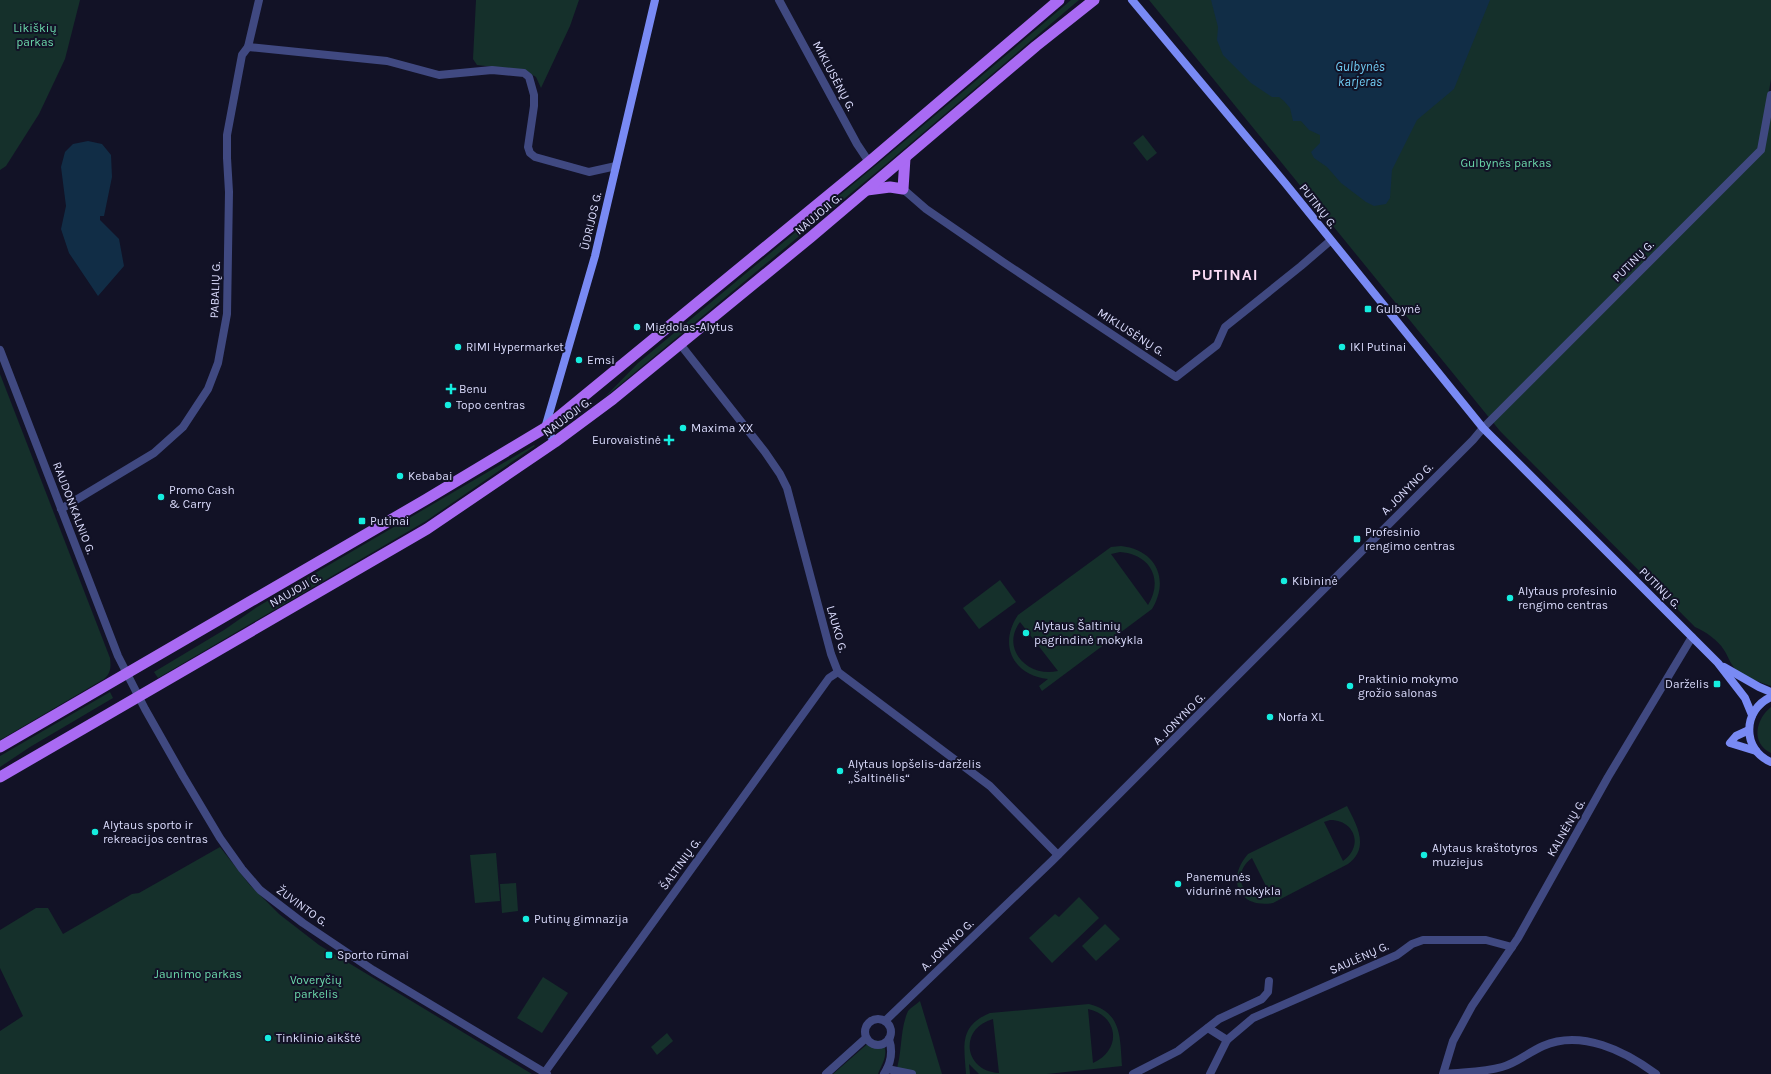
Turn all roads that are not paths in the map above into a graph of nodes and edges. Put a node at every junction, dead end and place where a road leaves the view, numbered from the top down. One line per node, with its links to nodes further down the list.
1 (259, 0): 7 (street, PABALIŲ G.)
2 (655, 0): 11 (main road, ŪDRIJOS G.)
3 (779, 0): 10 (street, MIKLUSĖNŲ G.)
4 (1059, 0): 10 (main road, NAUJOJI G.)
5 (1094, 0): 9 (main road, NAUJOJI G.)
6 (1132, 0): 14 (main road, PUTINŲ G.)
7 (248, 47): 11 (street); 20 (street, PABALIŲ G.)
8 (1771, 95): 18 (street, PUTINŲ G.)
9 (905, 158): 12 (main road); 13 (main road, NAUJOJI G.)
10 (869, 162): 17 (main road, NAUJOJI G.)
11 (616, 166): 17 (main road, ŪDRIJOS G.)
12 (903, 189): 13 (main road); 14 (street, MIKLUSĖNŲ G.)
13 (867, 190): 15 (main road, NAUJOJI G.)
14 (1330, 241): 18 (main road, PUTINŲ G.)
15 (680, 344): 19 (main road, NAUJOJI G.); 23 (street, LAUKO G.)
16 (0, 350): 20 (street, RAUDONKALNIO G.)
17 (545, 428): 19 (main road); 24 (main road, NAUJOJI G.)
18 (1483, 428): 21 (main road, PUTINŲ G.); 34 (street, A. JONYNO G.)
19 (556, 442): 26 (main road, NAUJOJI G.)
20 (61, 509): 24 (street, RAUDONKALNIO G.)
21 (1692, 637): 22 (main road, PUTINŲ G.); 35 (street, KALNĖNŲ G.)
22 (1718, 663): 25 (main road, PUTINŲ G.); 28 (main road, PUTINŲ G.)
23 (838, 672): 34 (street, LAUKO G.); 43 (street, ŠALTINIŲ G.)
24 (127, 673): 26 (street, ŽUVINTO G.); 30 (main road, NAUJOJI G.)
25 (1771, 692)
26 (138, 697): 33 (main road, NAUJOJI G.); 43 (street, ŽUVINTO G.)
27 (1771, 698): 28 (main road)
28 (1752, 715): 29 (main road)
29 (1749, 730): 31 (main road); 31 (main road)
30 (0, 747)
31 (1756, 751): 32 (main road)
32 (1771, 762)
33 (0, 777)
34 (1058, 855): 37 (street, A. JONYNO G.)
35 (1512, 947): 41 (street, SAULĖNŲ G.); 48 (street, KALNĖNŲ G.)
36 (1269, 981): 38 (street)
37 (885, 1021): 39 (street); 40 (street)
38 (1208, 1028): 41 (street); 46 (street)
39 (866, 1038): 40 (street); 44 (street)
40 (888, 1039): 42 (street)
41 (1226, 1040): 47 (street, SAULĖNŲ G.)
42 (886, 1072): 45 (street)
43 (546, 1073)
44 (826, 1074)
45 (912, 1074)
46 (1133, 1074)
47 (1210, 1074)
48 (1443, 1074)
49 (1448, 1074): 50 (street)
50 (1656, 1074)

